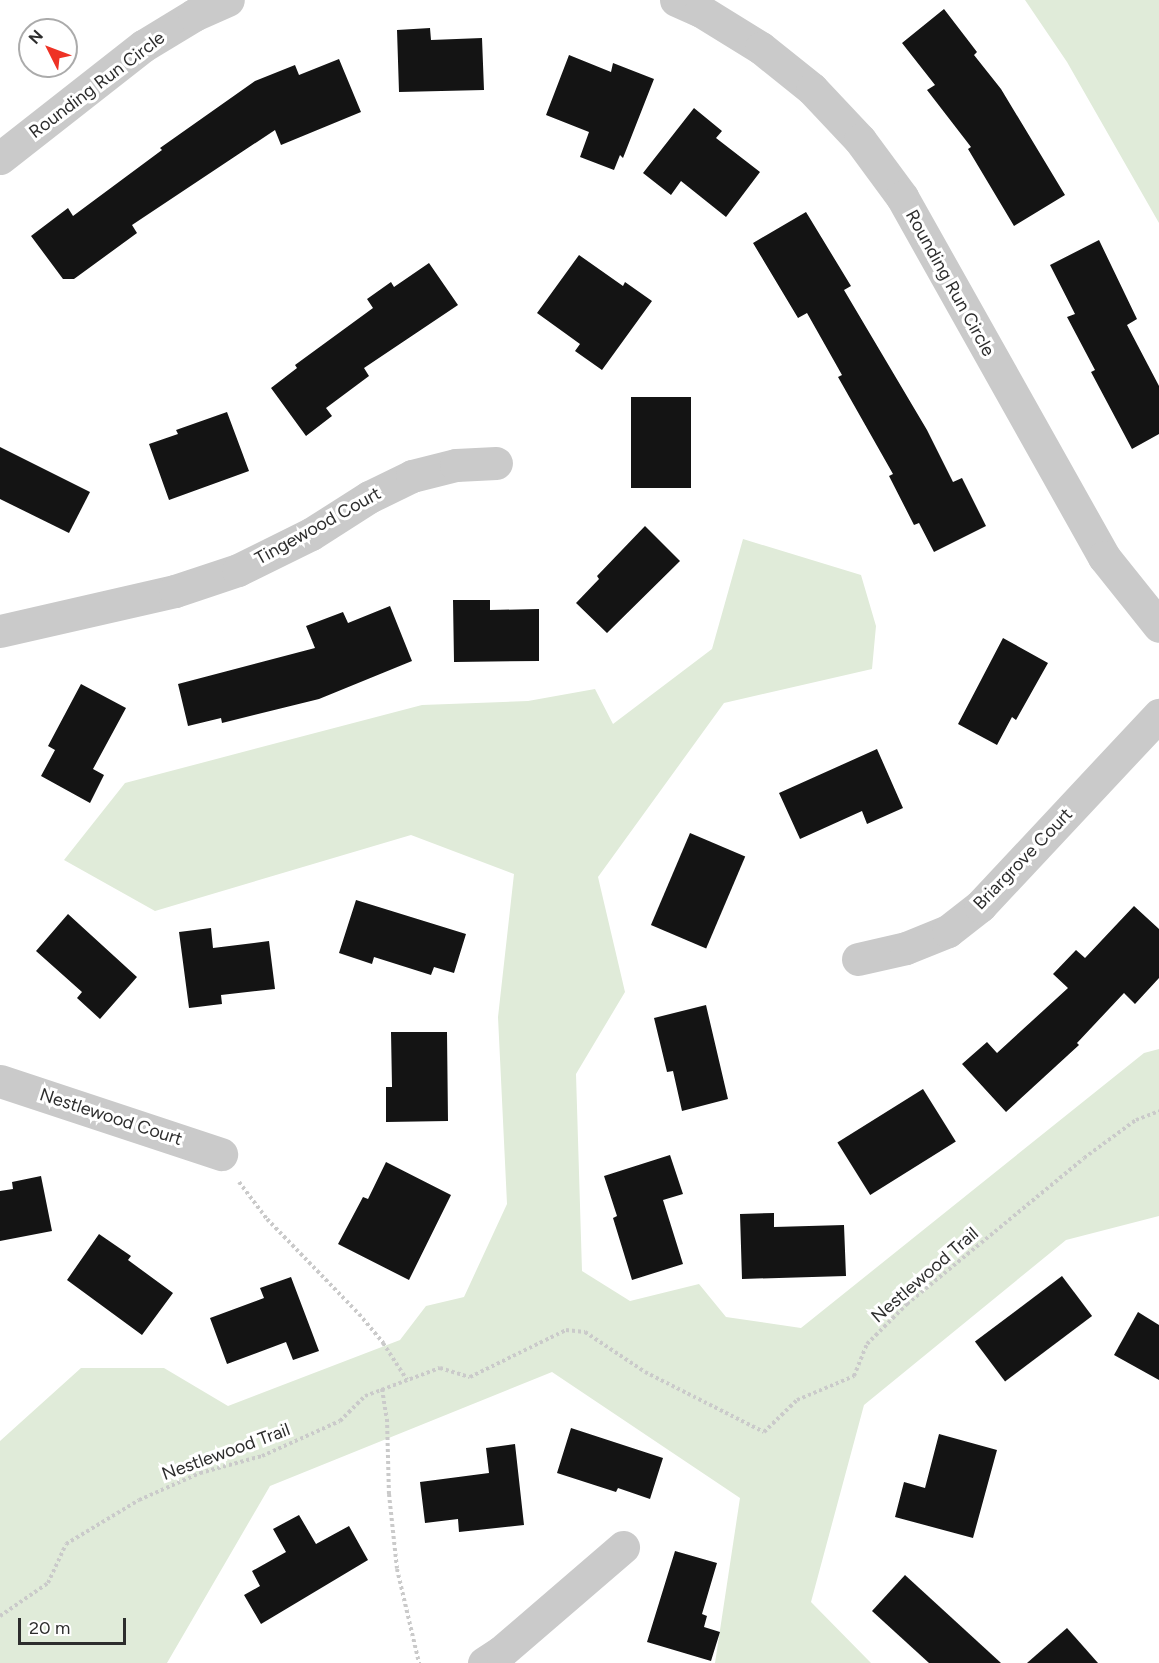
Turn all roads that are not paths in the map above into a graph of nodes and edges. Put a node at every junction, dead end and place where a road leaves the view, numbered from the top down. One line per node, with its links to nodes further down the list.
1 (228, 0): 3 (street, Rounding Run Circle)
2 (676, 0): 5 (street, Rounding Run Circle)
3 (0, 158)
4 (496, 464): 6 (street, Tingewood Court)
5 (1159, 626)
6 (0, 631)
7 (1159, 715): 8 (street, Briargrove Court)
8 (858, 958)
9 (0, 1081): 10 (street, Nestlewood Court)
10 (221, 1154)
11 (623, 1547): 12 (street)
12 (483, 1663)

